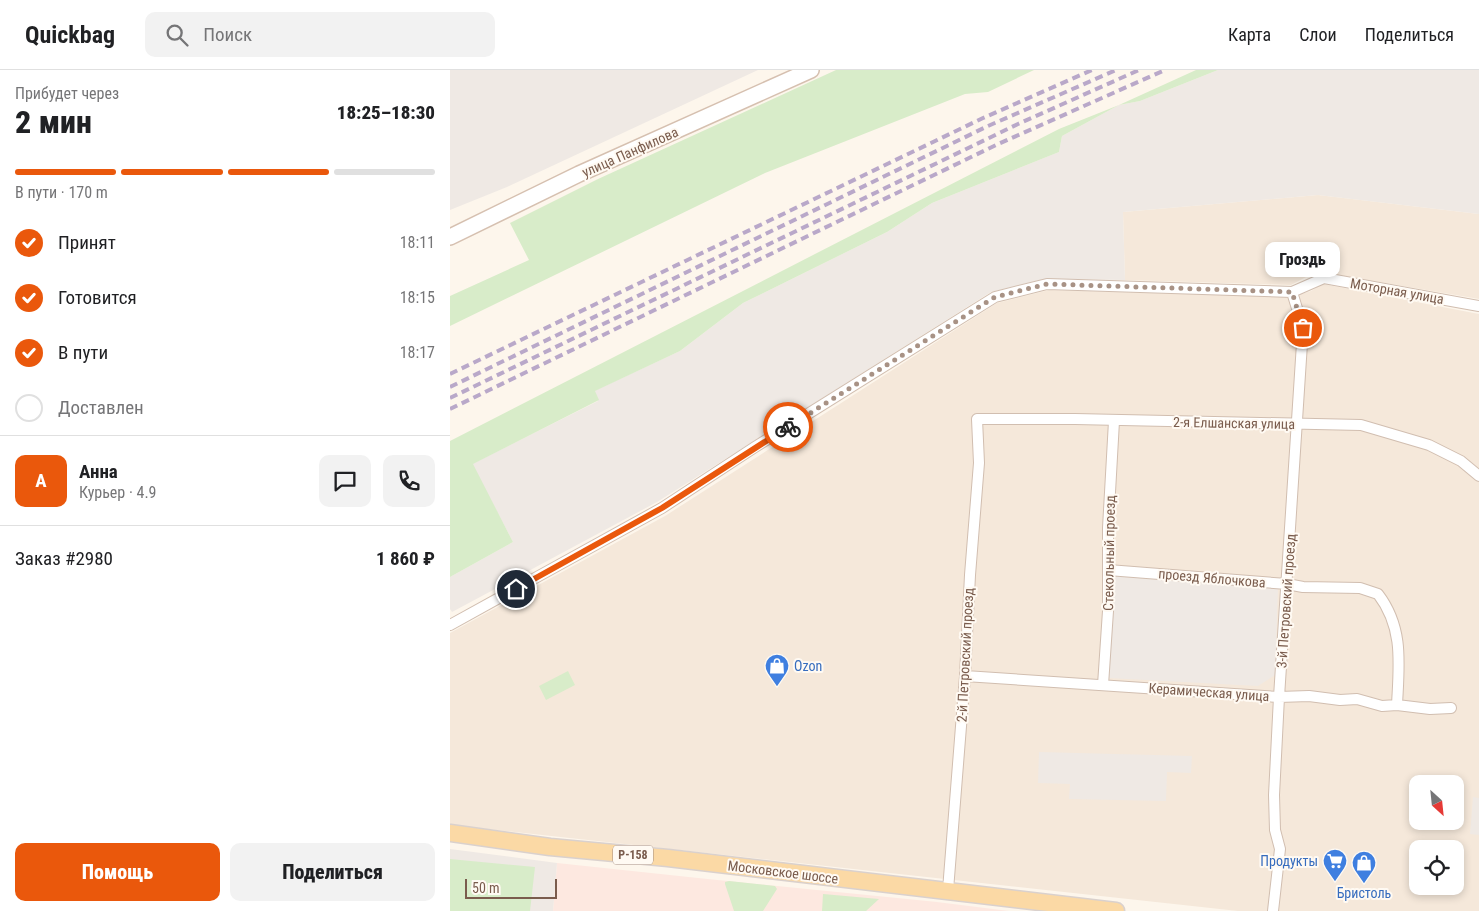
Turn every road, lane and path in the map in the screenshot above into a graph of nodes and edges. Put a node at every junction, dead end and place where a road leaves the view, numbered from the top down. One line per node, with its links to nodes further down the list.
1 (806, 71): 2 (main road, улица Панфилова)
2 (450, 237)
3 (1292, 292): 4 (street, Моторная улица); 7 (street, 3-й Петровский проезд); 11 (street, Моторная улица)
4 (1479, 306)
5 (977, 420): 6 (street, 2-я Елшанская улица); 12 (street, 2-й Петровский проезд)
6 (1114, 421): 7 (street, 2-я Елшанская улица); 9 (street, Стекольный проезд)
7 (1298, 425): 8 (street, 2-я Елшанская улица); 10 (street, 3-й Петровский проезд)
8 (1479, 476)
9 (1108, 570): 10 (street, проезд Яблочкова); 13 (street, Стекольный проезд)
10 (1287, 584): 14 (street, 3-й Петровский проезд); 15 (street, проезд Яблочкова)
11 (450, 625)
12 (965, 676): 13 (street, Керамическая улица); 18 (street, 2-й Петровский проезд)
13 (1103, 685): 14 (street, Керамическая улица)
14 (1279, 697): 15 (street, Керамическая улица); 20 (street, 3-й Петровский проезд)
15 (1397, 705): 16 (street, Керамическая улица)
16 (1451, 708)
17 (450, 833): 18 (main road, Московское шоссе / Р-158)
18 (948, 890): 19 (main road, Московское шоссе / Р-158)
19 (1116, 911)
20 (1274, 911)

